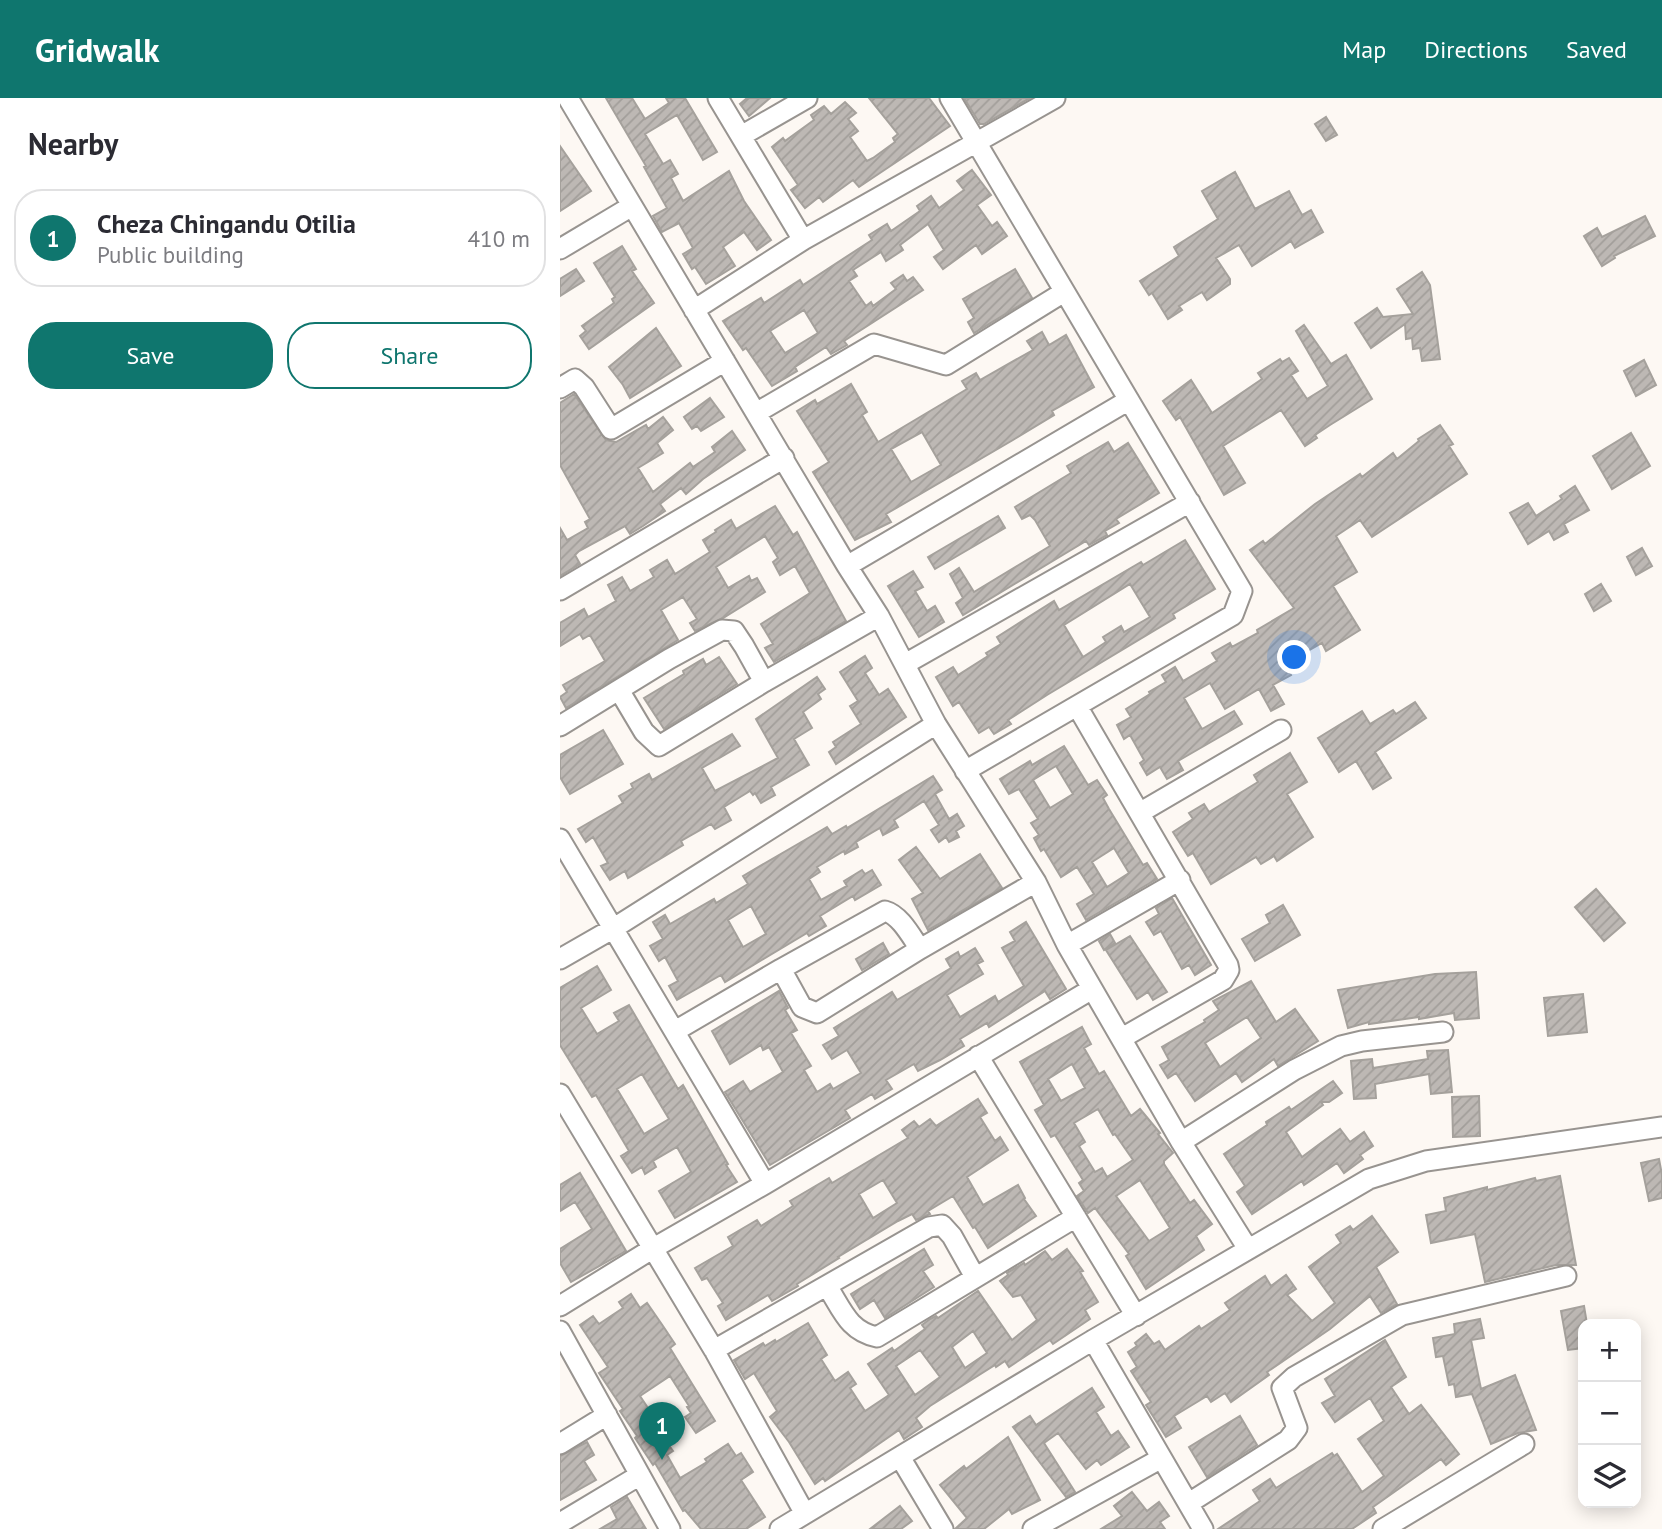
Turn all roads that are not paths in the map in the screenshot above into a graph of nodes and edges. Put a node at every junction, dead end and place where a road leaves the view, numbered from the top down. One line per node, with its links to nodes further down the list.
1 (718, 98): 6 (street)
2 (807, 98): 6 (street)
3 (950, 98): 7 (street)
4 (1055, 98): 7 (street)
5 (566, 102): 8 (street)
6 (741, 136): 9 (street)
7 (975, 143): 9 (street); 11 (street)
8 (632, 206): 10 (street); 12 (street)
9 (803, 240): 12 (street)
10 (560, 249)
11 (1065, 292): 15 (street); 16 (street)
12 (694, 310): 13 (street)
13 (725, 361): 14 (street); 16 (street)
14 (560, 388)
15 (1129, 400): 18 (street); 19 (street)
16 (756, 413): 17 (street)
17 (783, 458): 19 (street); 20 (street)
18 (1190, 502): 22 (street); 25 (street)
19 (847, 566): 21 (street)
20 (560, 590)
21 (879, 616): 22 (street); 23 (street)
22 (905, 664): 26 (street)
23 (764, 682): 24 (street); 24 (street)
24 (619, 690): 27 (street)
25 (1076, 706): 29 (street); 30 (street)
26 (936, 724): 29 (street); 34 (street)
27 (560, 726)
28 (1281, 730): 30 (street)
29 (965, 771): 33 (street)
30 (1141, 812): 32 (street)
31 (560, 839): 34 (street)
32 (1180, 880): 35 (street); 42 (street)
33 (1035, 881): 35 (street); 36 (street)
34 (614, 929): 37 (street); 40 (street)
35 (1067, 945): 39 (street)
36 (920, 949): 38 (street); 38 (street)
37 (560, 959)
38 (781, 970): 40 (street)
39 (1093, 989): 42 (street); 43 (street)
40 (675, 1031): 47 (street)
41 (1443, 1032): 46 (street)
42 (1122, 1038): 46 (street)
43 (978, 1056): 47 (street); 48 (street)
44 (561, 1098): 49 (street)
45 (1662, 1127): 50 (street)
46 (1181, 1142): 50 (street)
47 (765, 1184): 49 (street)
48 (1076, 1217): 52 (street); 55 (street)
49 (652, 1249): 54 (street); 58 (street)
50 (1248, 1249): 55 (street)
51 (1566, 1276): 65 (street)
52 (975, 1278): 53 (street); 53 (street)
53 (827, 1286): 58 (street)
54 (560, 1306)
55 (1136, 1316): 57 (street)
56 (560, 1331): 59 (street)
57 (1093, 1340): 62 (street); 63 (street)
58 (714, 1350): 66 (street)
59 (607, 1415): 60 (street); 64 (street)
60 (560, 1444)
61 (1524, 1444): 73 (street)
62 (900, 1457): 66 (street); 70 (street)
63 (1160, 1459): 65 (street); 71 (street)
64 (640, 1475): 67 (street); 68 (street)
65 (1189, 1503): 72 (street)
66 (805, 1514): 69 (street)
67 (560, 1523)
68 (670, 1529)
69 (780, 1529)
70 (943, 1529)
71 (1033, 1529)
72 (1203, 1529)
73 (1383, 1529)

